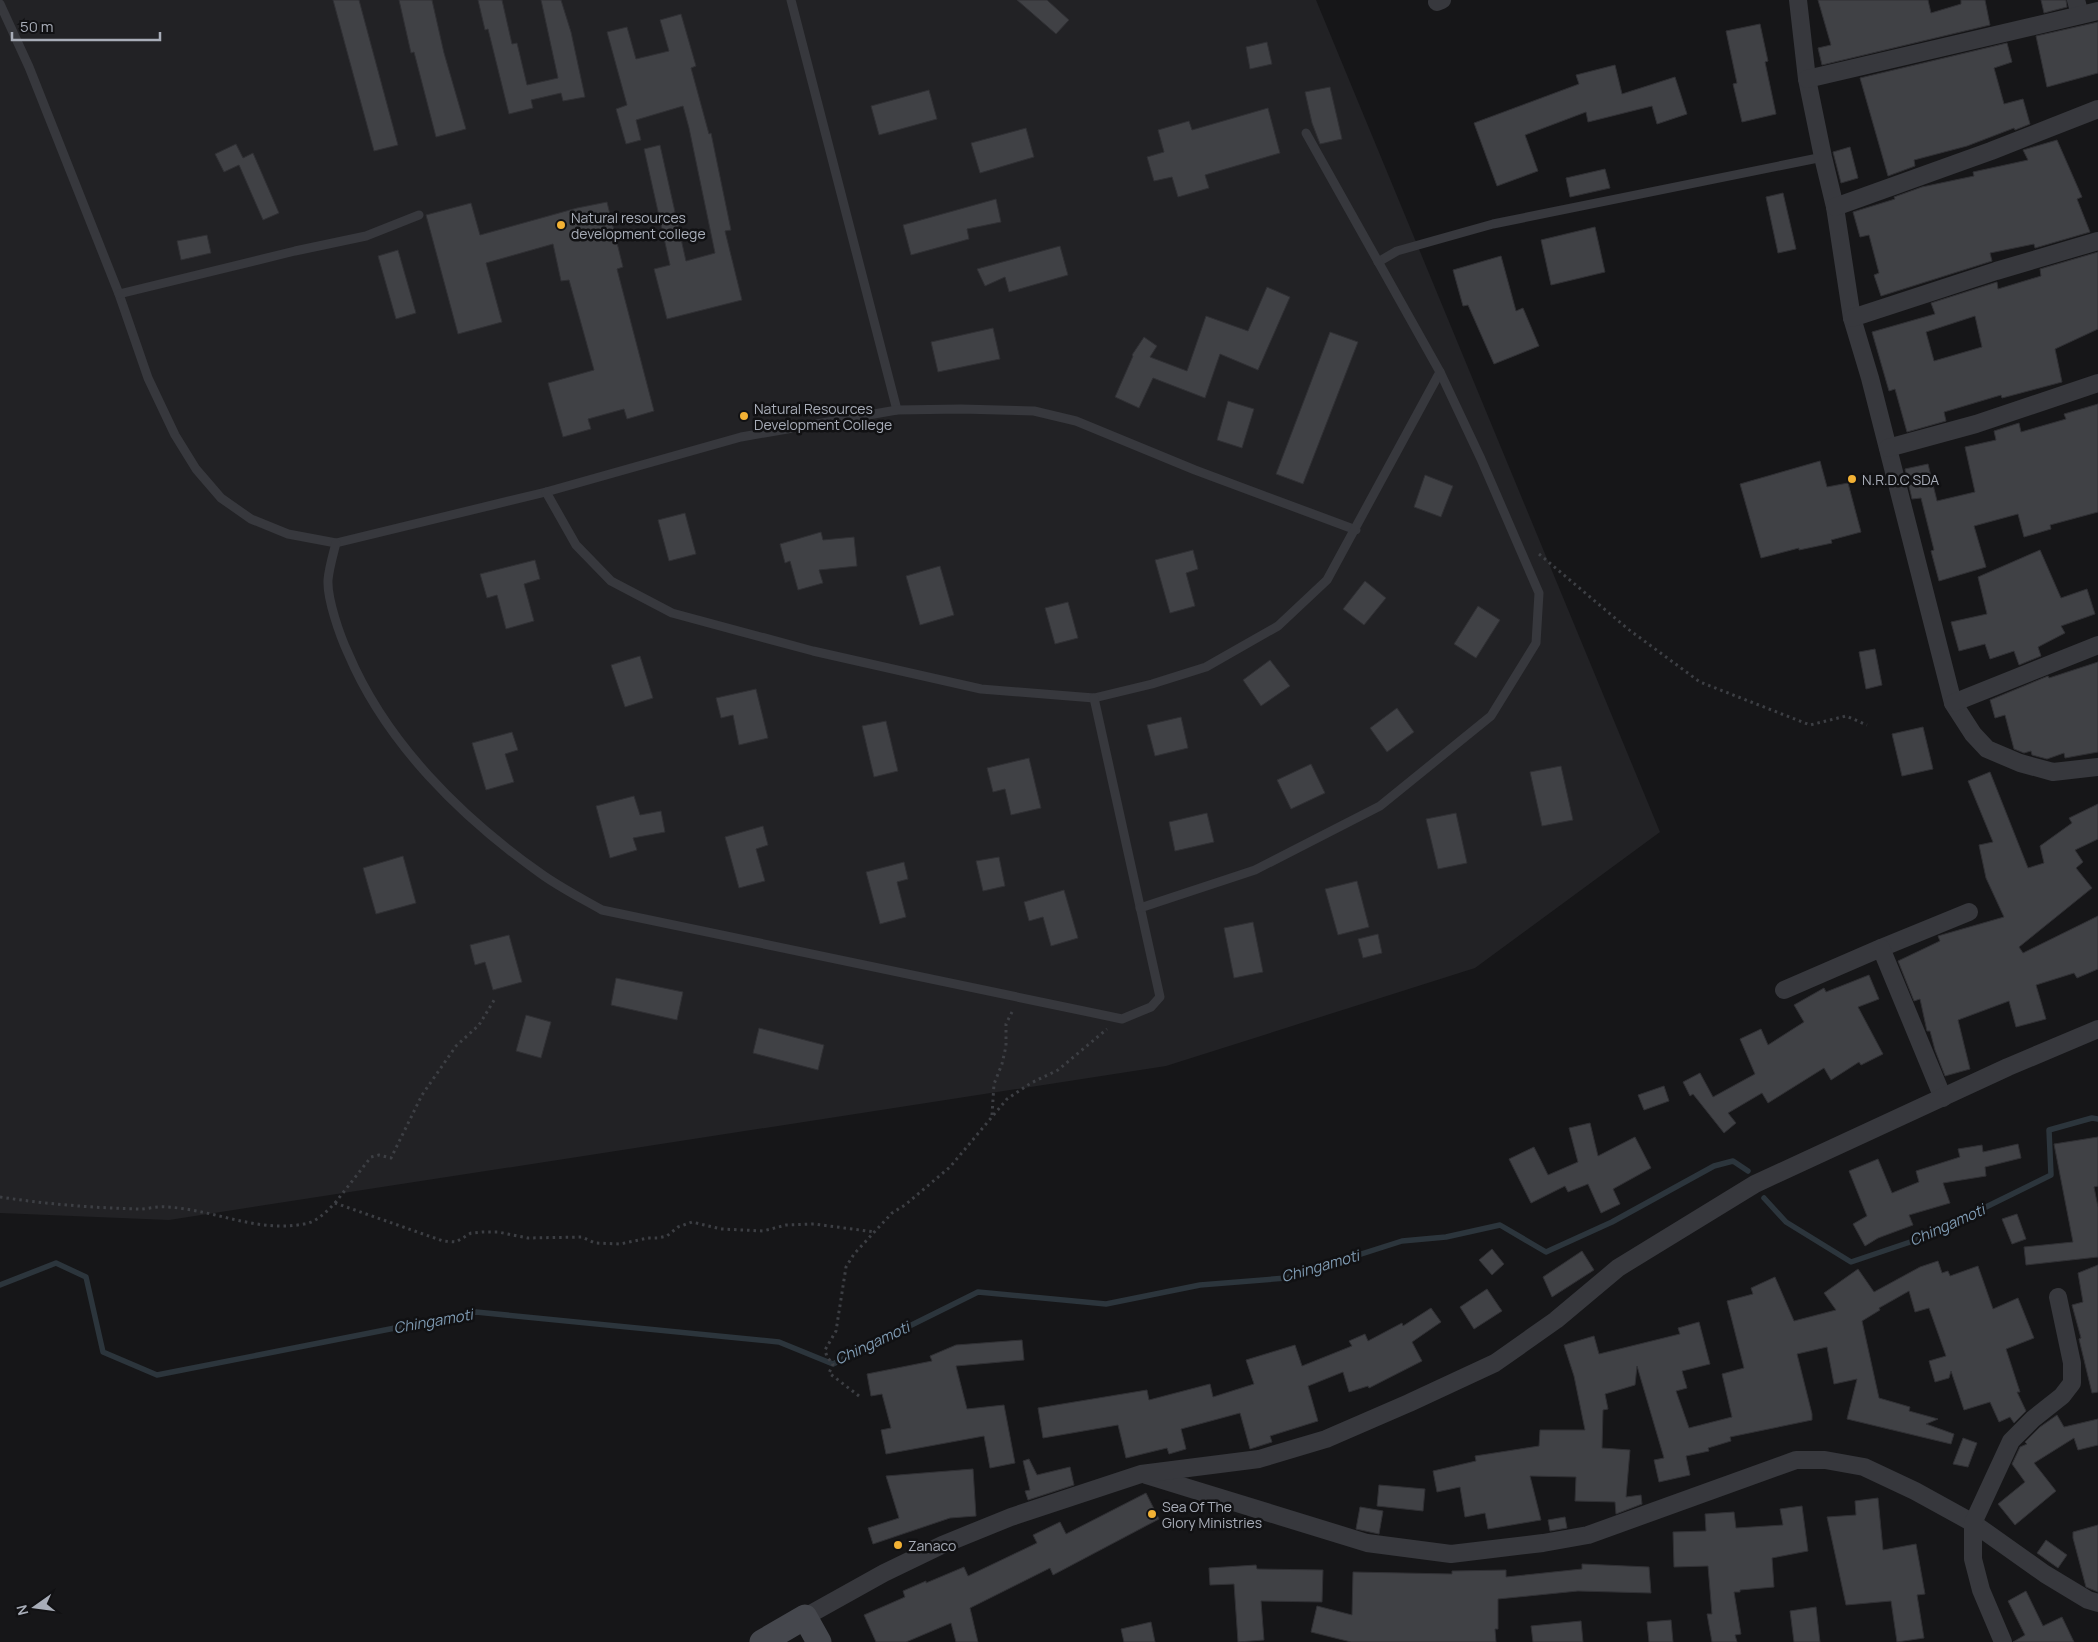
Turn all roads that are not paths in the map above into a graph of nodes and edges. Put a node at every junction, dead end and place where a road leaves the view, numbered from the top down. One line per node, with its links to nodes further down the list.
1 (791, 0): 18 (lane)
2 (1798, 0): 6 (street)
3 (0, 4): 14 (lane)
4 (2078, 7): 5 (street); 6 (street)
5 (2098, 11)
6 (1807, 79): 9 (street)
7 (2098, 109): 10 (street)
8 (1306, 133): 13 (lane)
9 (1823, 157): 10 (street); 13 (lane)
10 (1836, 207): 15 (street)
11 (418, 215): 14 (lane)
12 (2098, 241): 15 (street)
13 (1378, 262): 16 (lane)
14 (119, 294): 22 (lane)
15 (1852, 318): 19 (street)
16 (1440, 372): 21 (lane); 27 (lane)
17 (2098, 383): 19 (street)
18 (897, 410): 20 (lane); 21 (lane)
19 (1888, 448): 25 (street)
20 (546, 492): 22 (lane); 24 (lane)
21 (1356, 530): 24 (lane)
22 (336, 543): 27 (lane)
23 (2098, 645): 25 (street)
24 (1094, 698): 27 (lane)
25 (1953, 703): 26 (street)
26 (2098, 768)
27 (1140, 908)
28 (1969, 912): 29 (street)
29 (1882, 948): 30 (street); 32 (street)
30 (1784, 990)
31 (2098, 1029): 32 (street)
32 (1943, 1098): 34 (street)
33 (2058, 1297): 35 (street)
34 (1141, 1474): 35 (street); 37 (street)
35 (1972, 1524): 36 (street); 40 (street)
36 (2098, 1603)
37 (805, 1618): 38 (main road); 39 (main road)
38 (762, 1642)
39 (819, 1642)
40 (2003, 1642)

